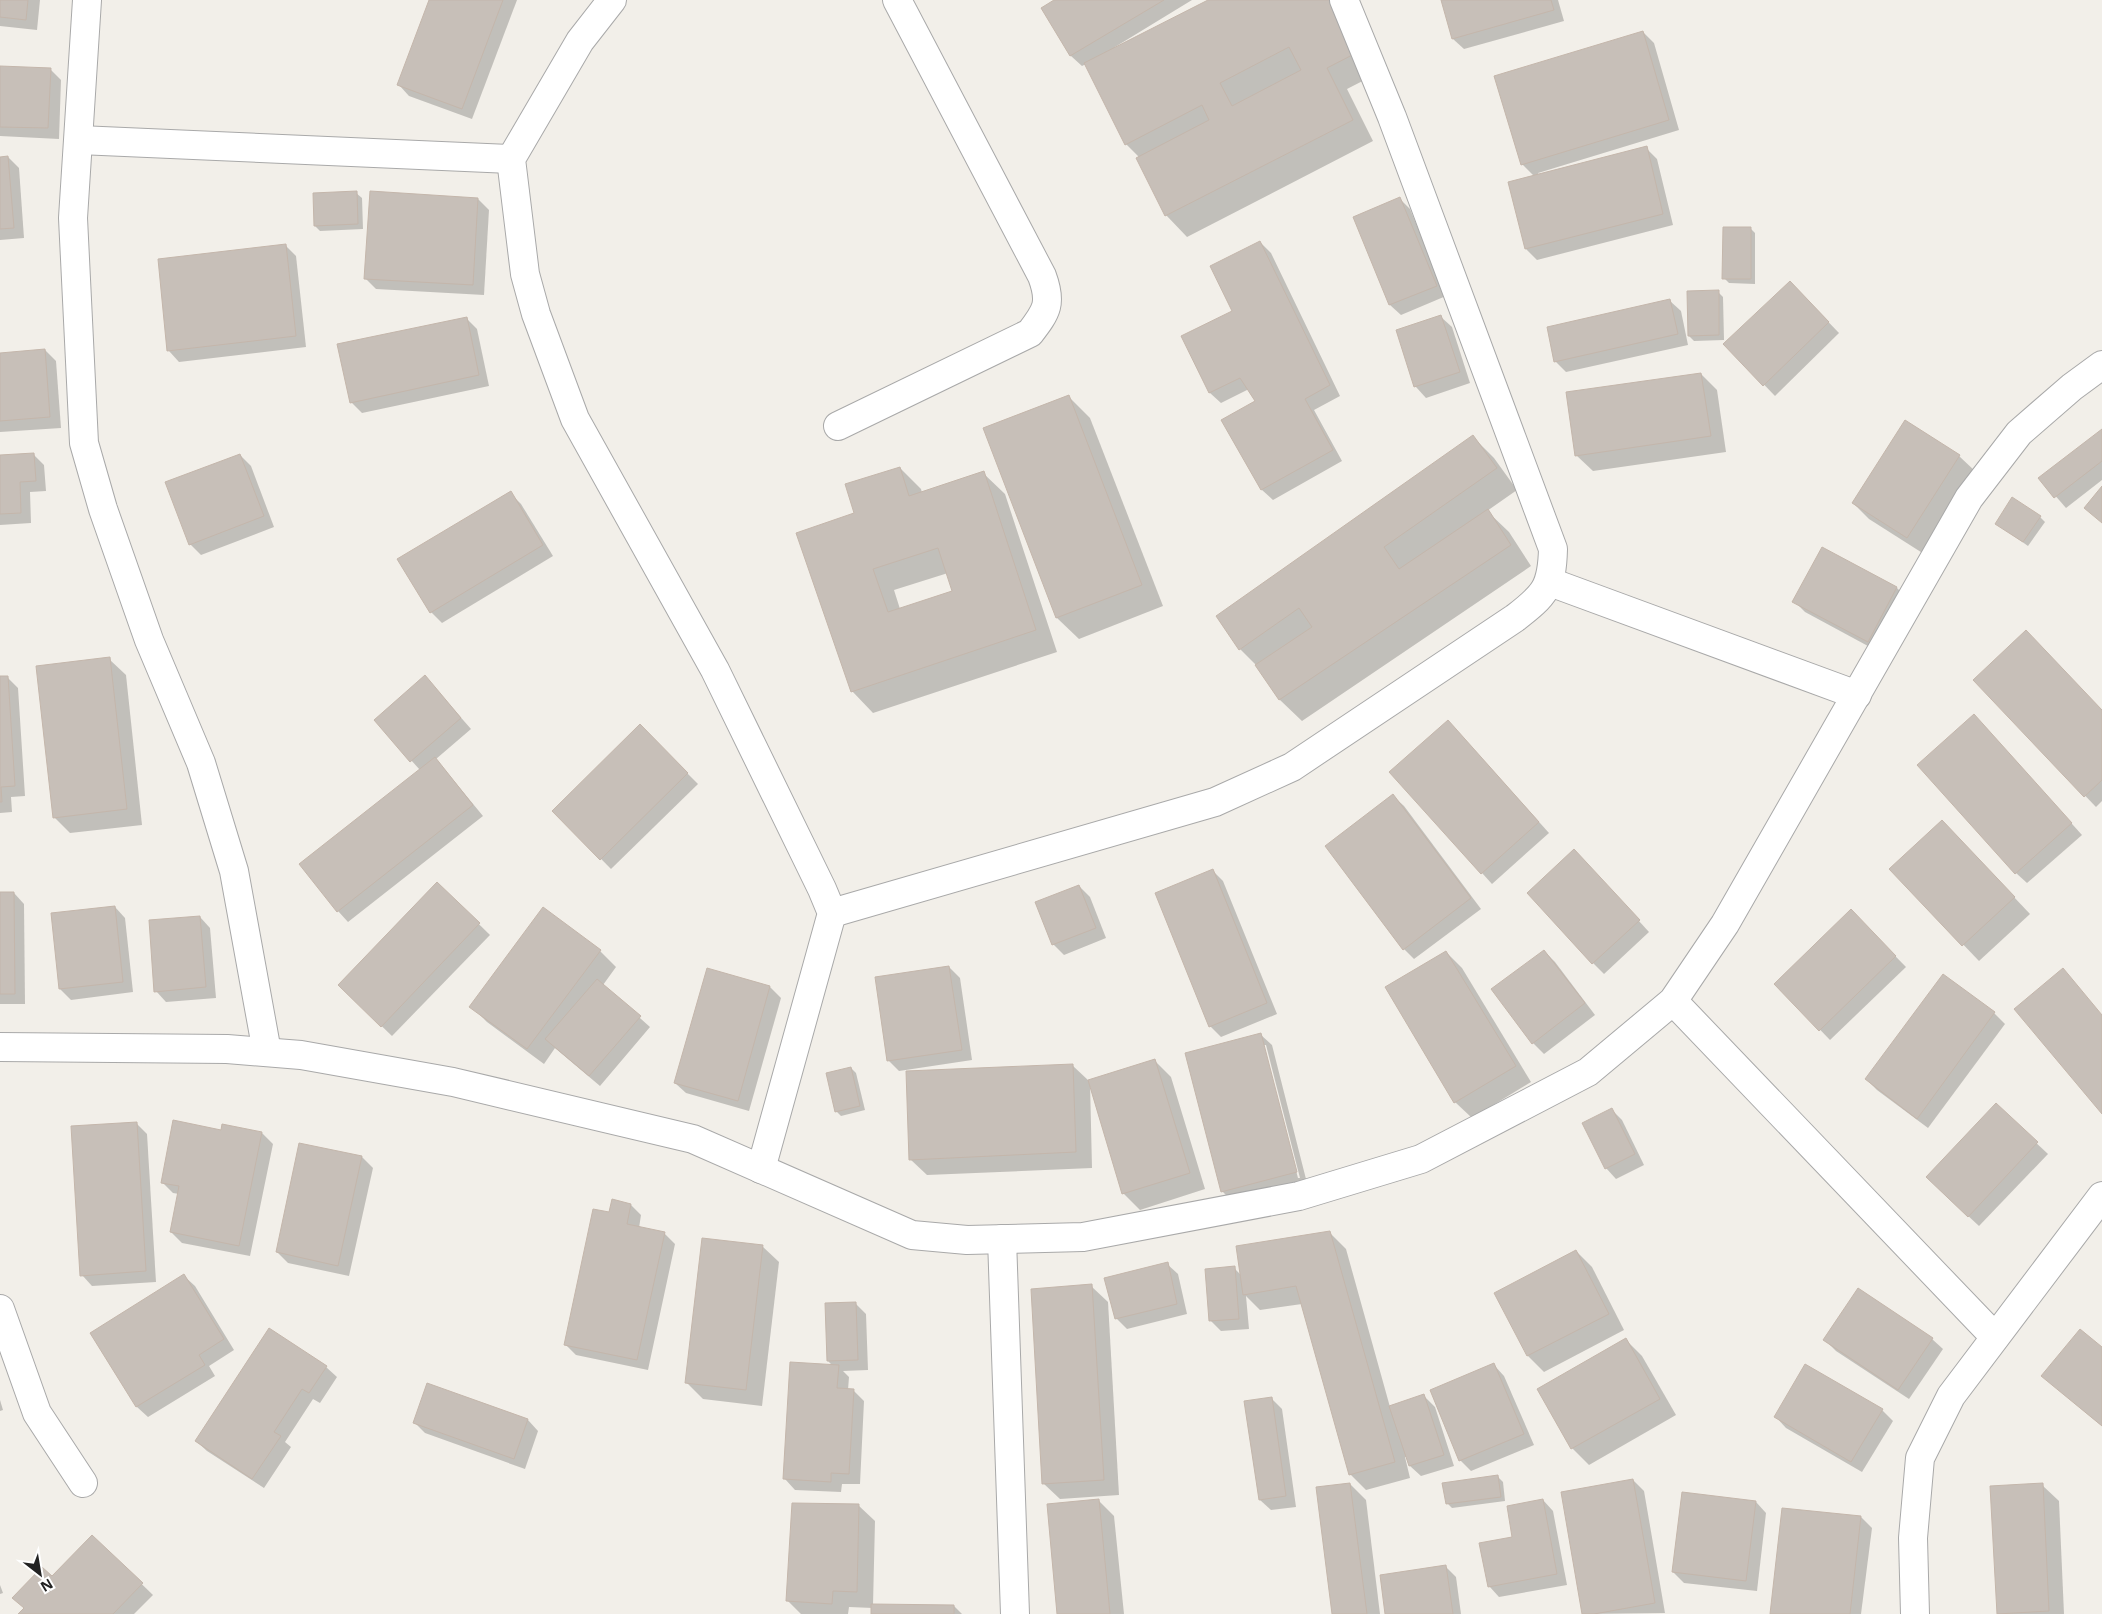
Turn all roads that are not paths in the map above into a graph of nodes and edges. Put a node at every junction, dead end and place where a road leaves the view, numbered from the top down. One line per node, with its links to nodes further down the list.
1 (87, 0): 5 (street)
2 (612, 0): 6 (street)
3 (897, 0): 8 (street)
4 (1344, 0): 9 (street)
5 (79, 140): 6 (street); 14 (street)
6 (511, 159): 11 (street)
7 (2102, 365): 10 (street)
8 (838, 426)
9 (1550, 582): 10 (street); 11 (street)
10 (1857, 695): 12 (street)
11 (832, 914): 15 (street)
12 (1673, 1001): 17 (street); 19 (street)
13 (0, 1047): 14 (street)
14 (267, 1052): 15 (street)
15 (761, 1169): 17 (street)
16 (2102, 1196): 19 (street)
17 (1002, 1239): 21 (street)
18 (0, 1309): 20 (street)
19 (1995, 1337): 22 (street)
20 (83, 1483)
21 (1015, 1614)
22 (1915, 1614)

